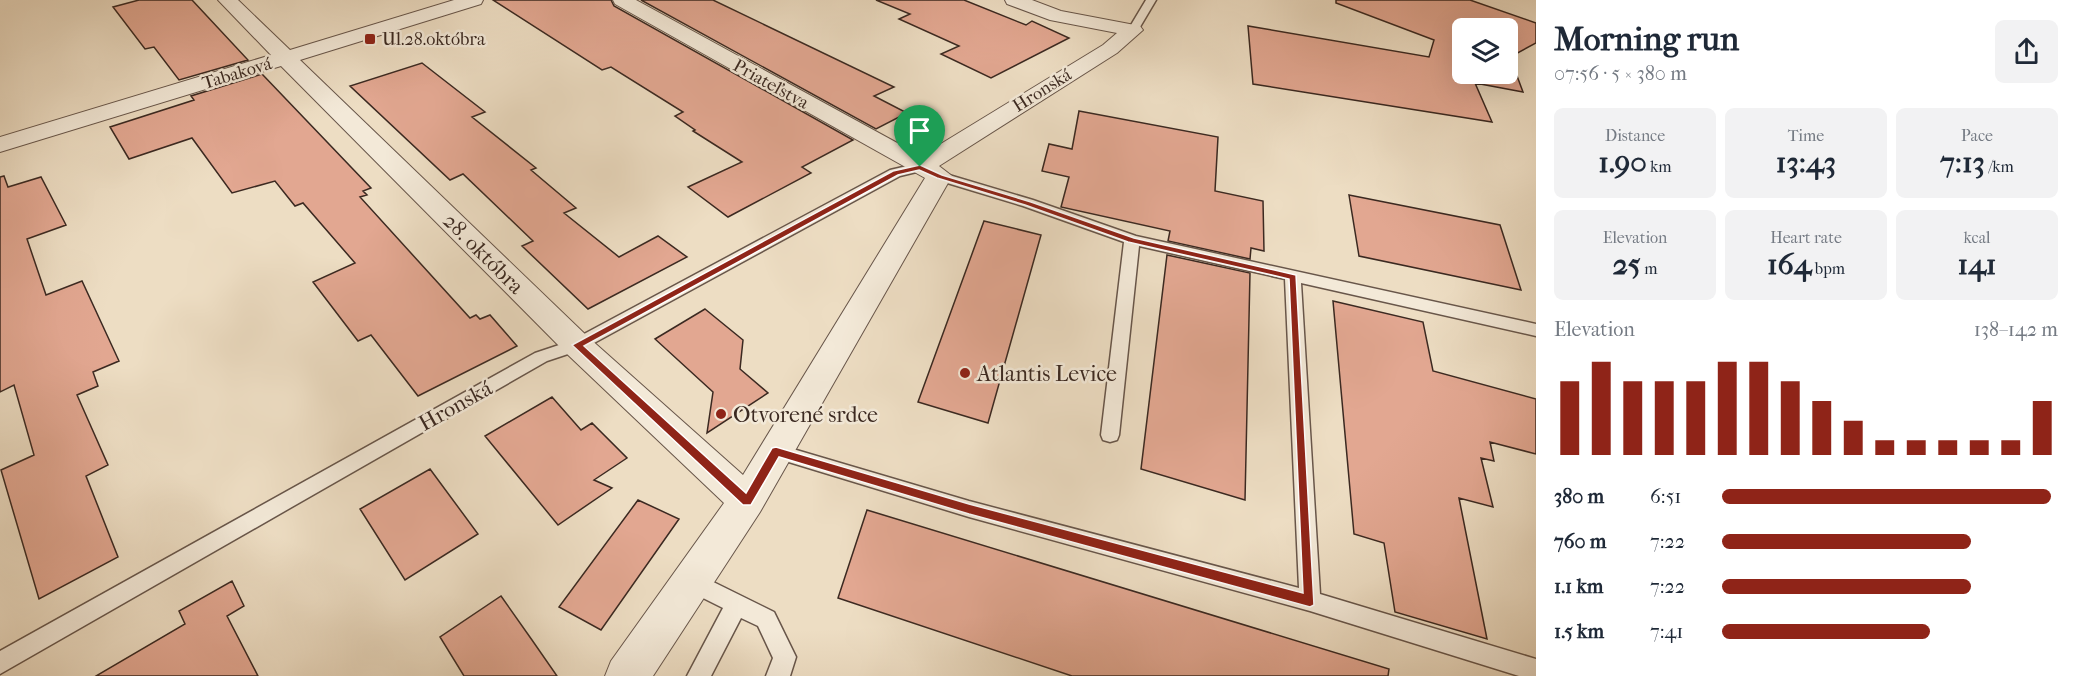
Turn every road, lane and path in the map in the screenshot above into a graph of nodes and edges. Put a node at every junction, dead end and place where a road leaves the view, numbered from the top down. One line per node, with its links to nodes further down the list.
1 (227, 0): 7 (street, 28. októbra)
2 (474, 0): 7 (street, Tabaková)
3 (622, 0): 9 (street, Priateľstva)
4 (1014, 0): 6 (street)
5 (1151, 0): 6 (lane, Hronská)
6 (1132, 30): 9 (street, Hronská)
7 (286, 57): 8 (street, Tabaková); 13 (street, 28. októbra)
8 (0, 145)
9 (930, 172): 10 (lane); 13 (lane, Hronská); 15 (street, Hronská)
10 (1131, 240): 11 (lane); 14 (lane)
11 (1293, 277): 12 (lane); 18 (lane)
12 (1536, 330)
13 (577, 345): 16 (street, 28. októbra); 20 (lane, Hronská)
14 (1110, 435)
15 (776, 451): 16 (street, Hronská); 18 (lane)
16 (747, 501): 17 (street, Hronská)
17 (692, 581): 19 (lane); 22 (street, Hronská)
18 (1310, 601): 21 (lane)
19 (737, 604): 23 (lane); 24 (lane)
20 (0, 663)
21 (1536, 670)
22 (627, 676)
23 (699, 676)
24 (778, 676)

